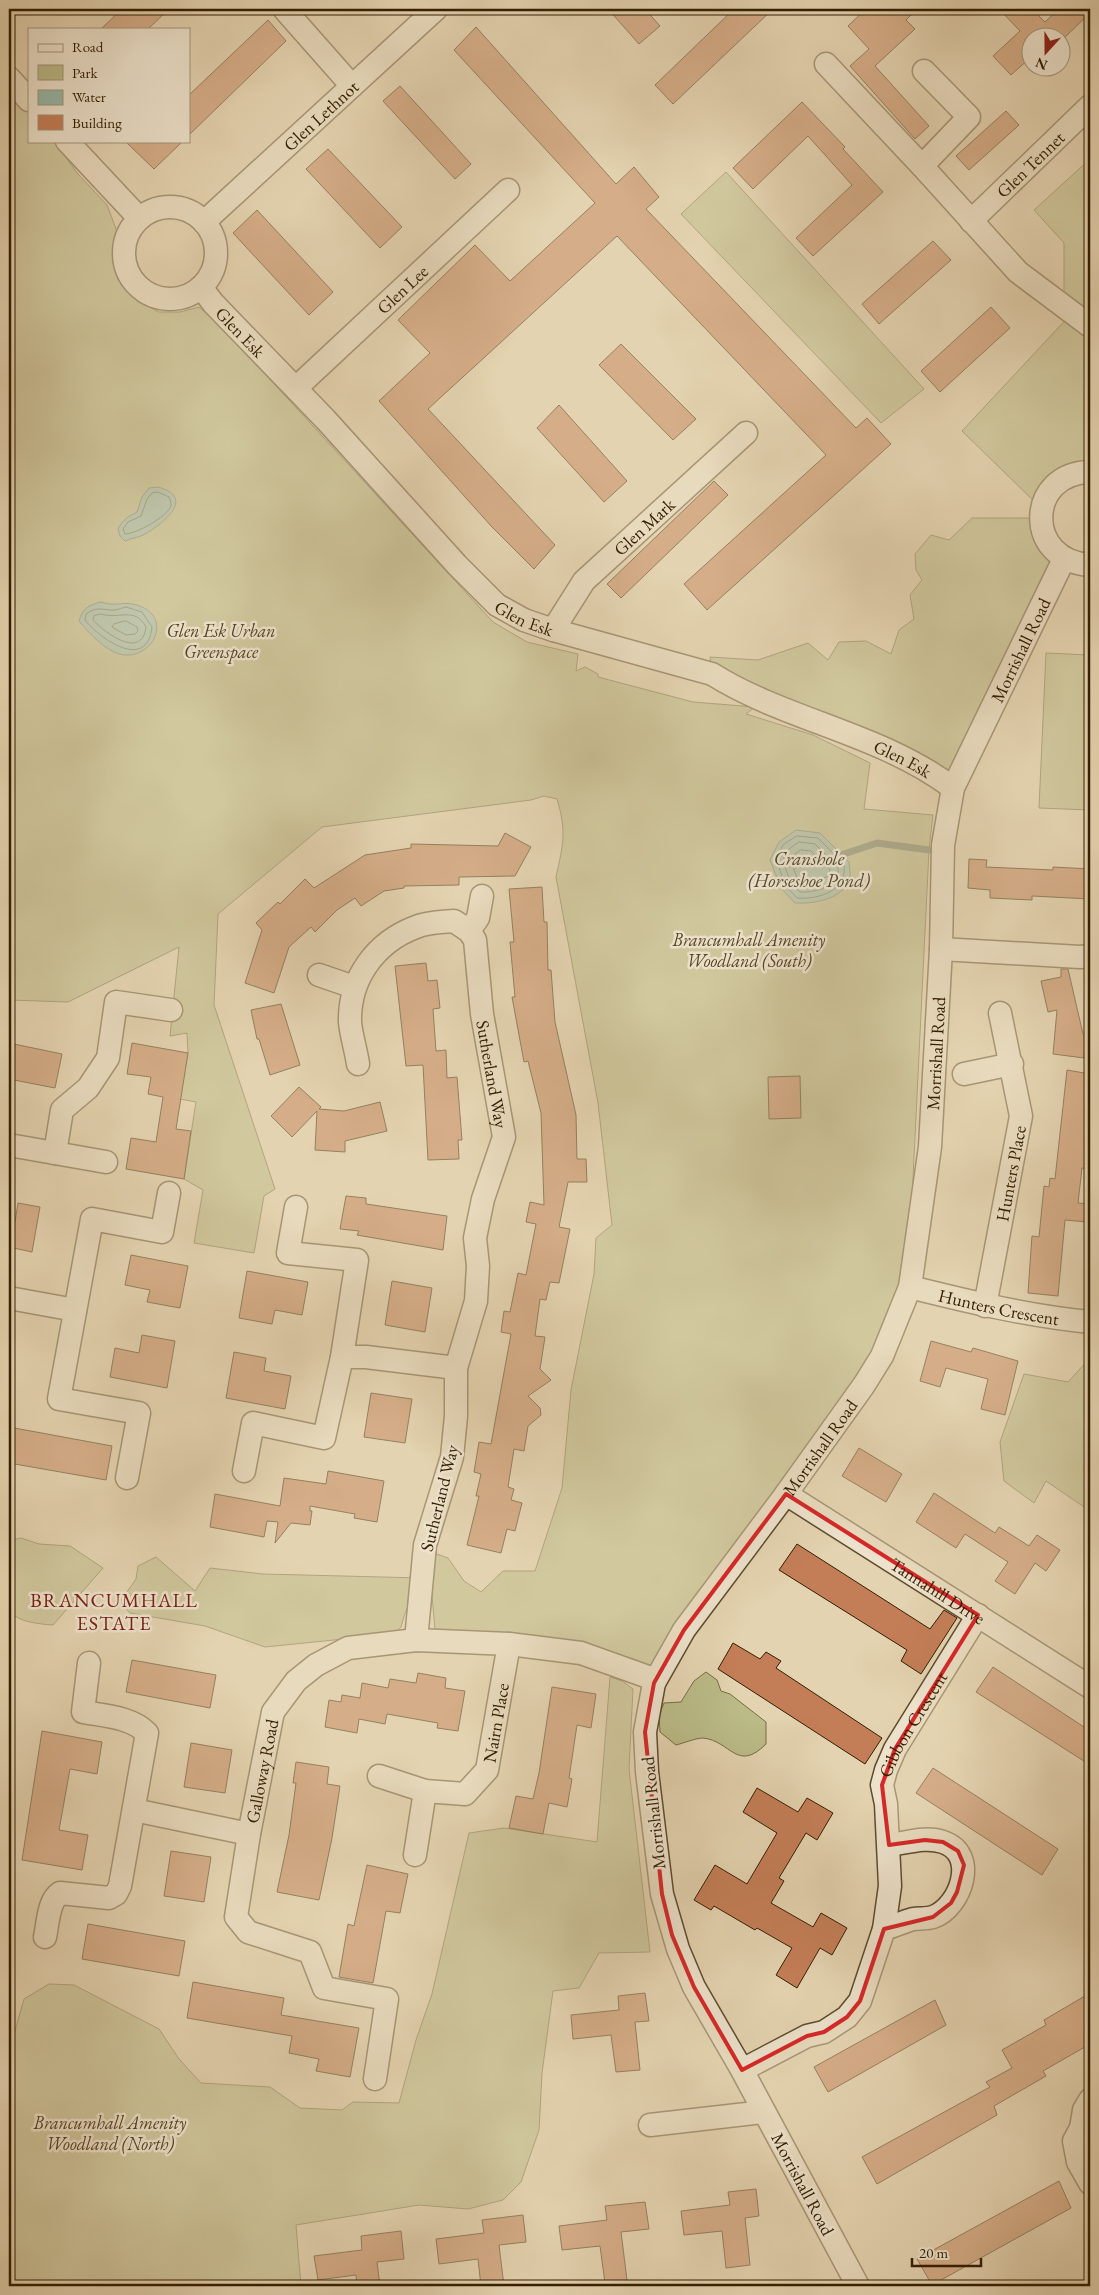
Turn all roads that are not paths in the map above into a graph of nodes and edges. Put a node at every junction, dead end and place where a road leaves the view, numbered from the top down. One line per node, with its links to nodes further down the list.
1 (284, 9): 6 (street)
2 (436, 9): 6 (street, Glen Lethnot)
3 (826, 64): 10 (street)
4 (924, 71): 10 (street)
5 (9, 78): 7 (street)
6 (352, 86): 14 (street, Glen Lethnot)
7 (28, 99)
8 (1090, 106): 13 (street, Glen Tennet)
9 (68, 142): 12 (street)
10 (922, 166): 13 (street)
11 (508, 190): 17 (street, Glen Lee)
12 (139, 218): 14 (street); 15 (street)
13 (971, 221): 16 (street)
14 (204, 222): 15 (street)
15 (201, 287): 17 (street, Glen Esk)
16 (1090, 326)
17 (296, 388): 22 (street, Glen Esk)
18 (746, 432): 22 (street, Glen Mark)
19 (1090, 472): 20 (street)
20 (1064, 559): 21 (street); 23 (street, Morrishall Road)
21 (1090, 565)
22 (553, 630): 23 (street, Glen Esk)
23 (953, 788): 26 (street, Morrishall Road)
24 (482, 896): 25 (street)
25 (469, 931): 29 (street); 46 (street, Sutherland Way)
26 (941, 949): 27 (street); 40 (street, Morrishall Road)
27 (1090, 956)
28 (319, 975): 29 (street)
29 (354, 987): 32 (street)
30 (172, 1010): 36 (street)
31 (1000, 1013): 33 (street, Hunters Place)
32 (358, 1064)
33 (1012, 1064): 34 (street); 42 (street, Hunters Place)
34 (964, 1074)
35 (9, 1145): 36 (street)
36 (55, 1152): 37 (street)
37 (106, 1162)
38 (169, 1193): 43 (street)
39 (296, 1207): 45 (street)
40 (910, 1287): 42 (street, Hunters Crescent); 49 (street, Morrishall Road)
41 (9, 1298): 43 (street)
42 (985, 1306): 44 (street, Hunters Crescent)
43 (75, 1310): 48 (street)
44 (1090, 1322)
45 (342, 1357): 46 (street); 47 (street)
46 (456, 1368): 51 (street, Sutherland Way)
47 (244, 1471)
48 (127, 1478)
49 (786, 1494): 50 (street, Tannahill Drive); 54 (street, Morrishall Road)
50 (978, 1615): 55 (street, Tannahill Drive); 60 (street, Gibbon Crescent)
51 (416, 1640): 52 (street, Galloway Road); 59 (street, Galloway Road)
52 (509, 1644): 54 (street, Galloway Road); 57 (street, Nairn Place)
53 (90, 1663): 58 (street)
54 (654, 1683): 64 (street, Morrishall Road)
55 (1090, 1687)
56 (379, 1776): 57 (street, Nairn Place)
57 (425, 1791): 61 (street)
58 (134, 1810): 59 (street); 63 (street)
59 (249, 1834): 65 (street, Galloway Road)
60 (889, 1845): 62 (street, Gibbon Crescent); 62 (street)
61 (415, 1855)
62 (884, 1929): 64 (street, Gibbon Crescent)
63 (45, 1937)
64 (742, 2070): 67 (street, Morrishall Road)
65 (374, 2079)
66 (1090, 2100): 69 (street)
67 (764, 2112): 68 (street); 70 (street, Morrishall Road)
68 (650, 2125)
69 (1090, 2183)
70 (858, 2286)

